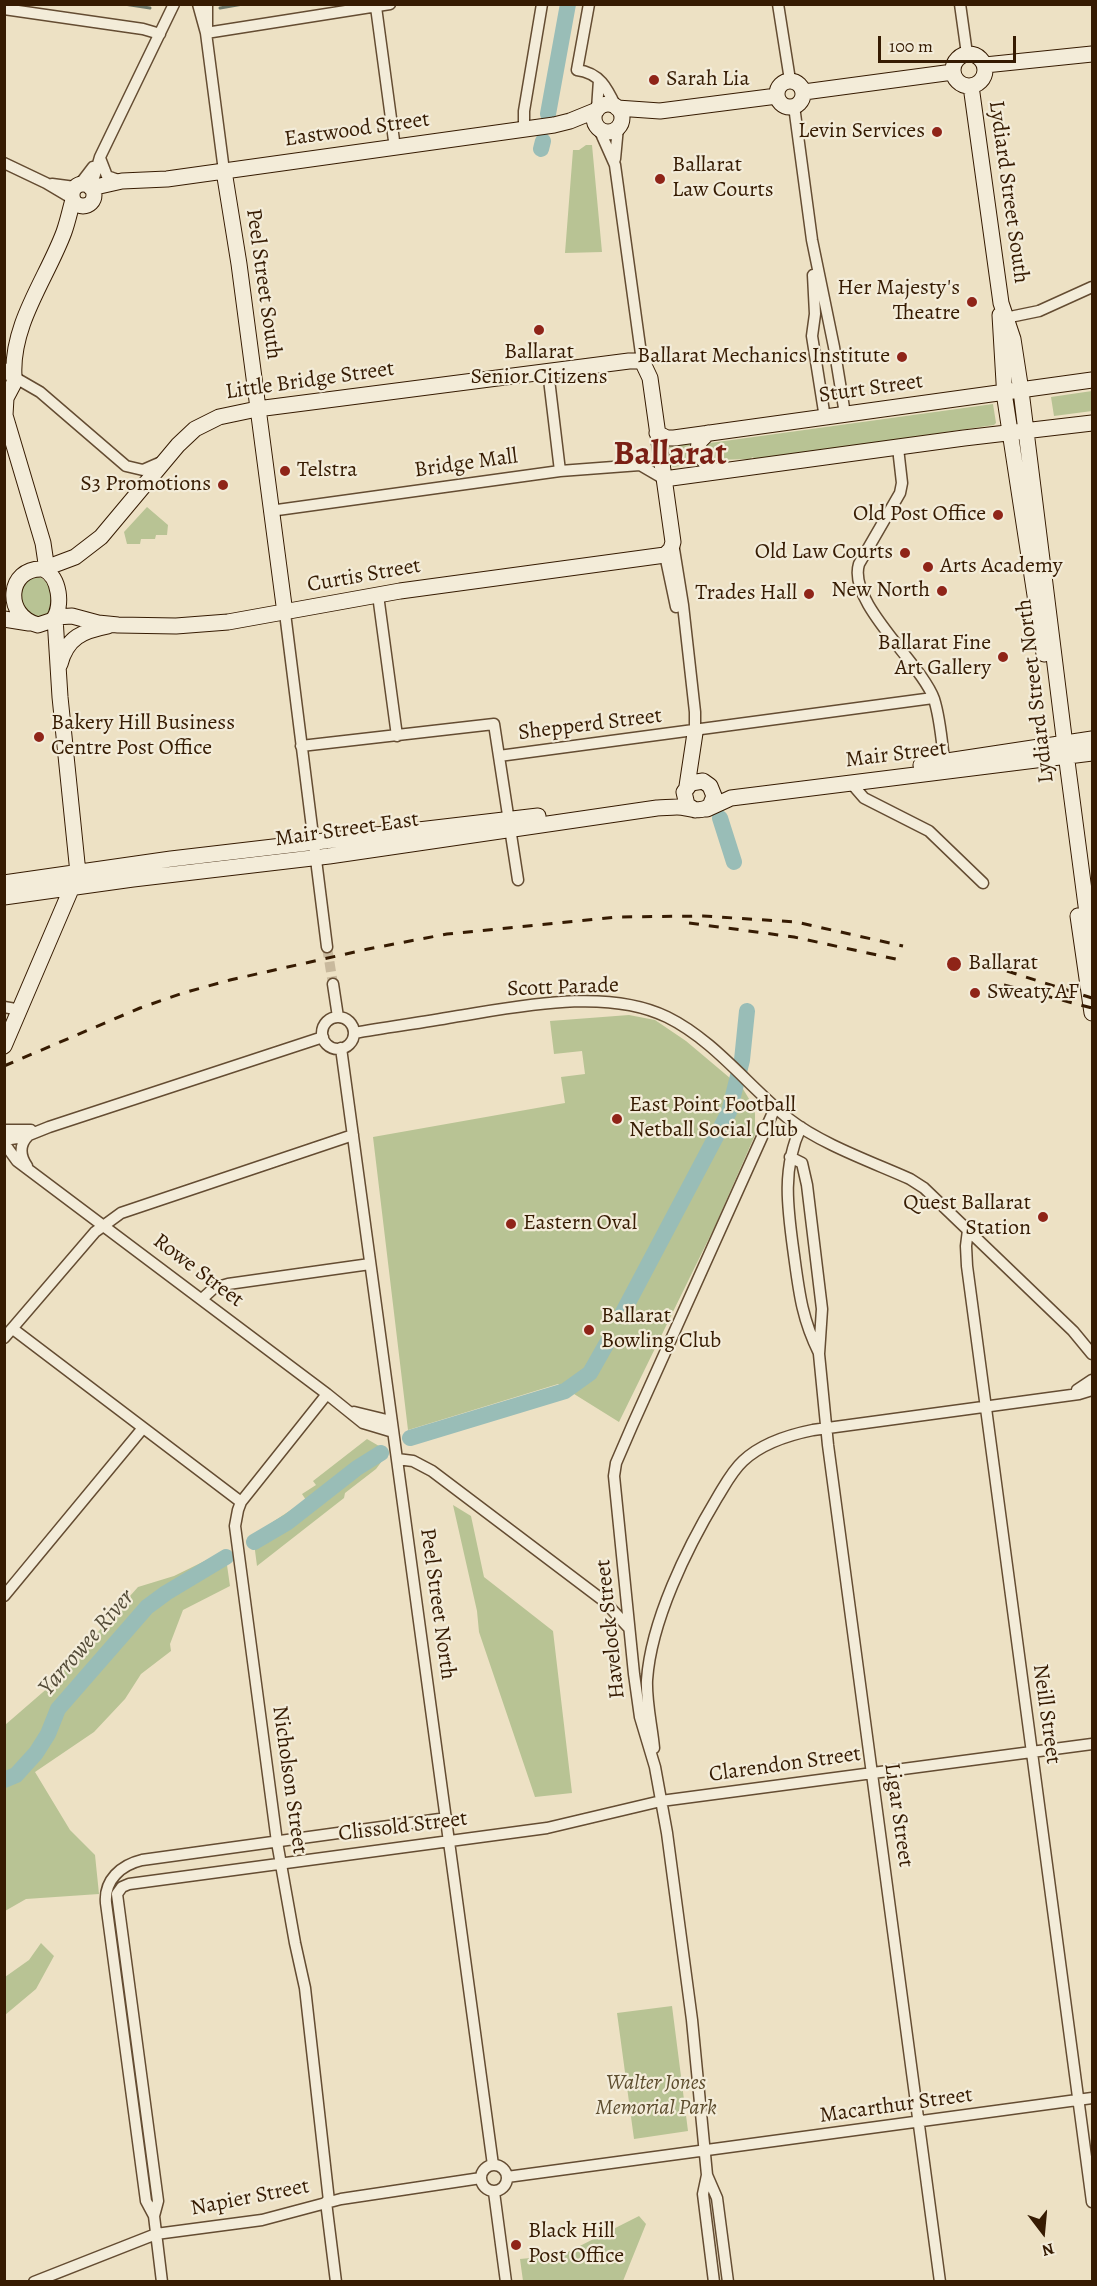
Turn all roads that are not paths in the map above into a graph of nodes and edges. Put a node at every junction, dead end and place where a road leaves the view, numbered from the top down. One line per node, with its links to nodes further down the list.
1 (198, 4): 11 (street, Peel Street South)
2 (207, 4): 11 (street, Peel Street South)
3 (390, 4): 9 (street)
4 (542, 4): 28 (street)
5 (590, 4): 17 (street)
6 (778, 4): 18 (street)
7 (960, 4): 13 (street)
8 (173, 6): 12 (street)
9 (376, 7): 11 (street); 30 (street)
10 (4, 9): 12 (street)
11 (206, 33): 34 (street, Peel Street South)
12 (160, 34): 31 (street)
13 (967, 54): 15 (street); 16 (street)
14 (1092, 54): 15 (street)
15 (985, 66): 19 (street)
16 (953, 72): 19 (street); 20 (street)
17 (599, 80): 23 (street); 24 (street)
18 (790, 80): 20 (street); 21 (street)
19 (971, 86): 40 (street, Lydiard Street South)
20 (804, 92): 22 (street)
21 (777, 96): 22 (street); 25 (street)
22 (794, 106): 38 (street)
23 (616, 107): 24 (street); 25 (street); 27 (street)
24 (597, 110): 26 (street, Eastwood Street); 29 (street)
25 (666, 110): 27 (street)
26 (554, 125): 28 (street, Eastwood Street); 29 (street, Eastwood Street)
27 (619, 127): 29 (street); 33 (street)
28 (530, 128): 30 (street, Eastwood Street)
29 (598, 129): 33 (street)
30 (395, 148): 34 (street, Eastwood Street)
31 (100, 157): 36 (street); 37 (street)
32 (4, 163): 37 (street)
33 (615, 165): 41 (street)
34 (224, 171): 35 (street, Eastwood Street); 47 (street, Peel Street South)
35 (166, 179): 36 (street, Eastwood Street); 37 (street, Eastwood Street)
36 (122, 182): 37 (street, Eastwood Street)
37 (82, 194): 43 (street)
38 (812, 240): 49 (street); 50 (street)
39 (1092, 290): 40 (street)
40 (1002, 313): 45 (street, Lydiard Street South); 46 (street, Lydiard Street South)
41 (642, 361): 42 (street, Little Bridge Street); 53 (street)
42 (548, 371): 47 (street, Little Bridge Street); 58 (street)
43 (9, 378): 48 (street); 57 (street)
44 (1092, 380): 45 (street, Sturt Street)
45 (1021, 391): 46 (street, Sturt Street); 52 (street, Lydiard Street North)
46 (1004, 393): 49 (street, Sturt Street); 55 (street, Lydiard Street North)
47 (257, 409): 57 (street, Little Bridge Street); 61 (street, Peel Street South)
48 (5, 414): 62 (street)
49 (845, 414): 50 (street, Sturt Street)
50 (825, 418): 54 (street, Sturt Street)
51 (1092, 423): 52 (street)
52 (1026, 432): 55 (street); 81 (street, Lydiard Street North)
53 (657, 433): 54 (street, Sturt Street); 60 (street)
54 (708, 433): 59 (street)
55 (1010, 434): 56 (street); 81 (street, Lydiard Street North)
56 (898, 448): 59 (street); 76 (street)
57 (165, 460): 64 (street, Little Bridge Street)
58 (560, 471): 60 (street, Bridge Mall); 61 (street, Bridge Mall)
59 (714, 472): 60 (street)
60 (664, 479): 63 (street)
61 (270, 511): 69 (street, Peel Street South)
62 (40, 536): 64 (street); 65 (street)
63 (669, 549): 67 (street, Curtis Street); 77 (street)
64 (70, 560): 65 (street, Little Bridge Street)
65 (41, 570): 66 (street); 70 (street)
66 (11, 588): 72 (street)
67 (378, 595): 68 (street, Curtis Street); 73 (street)
68 (356, 599): 69 (street, Curtis Street); 73 (street)
69 (285, 613): 74 (street, Curtis Street); 80 (street)
70 (56, 617): 72 (street); 74 (street, Curtis Street); 75 (street)
71 (4, 619): 72 (street)
72 (30, 623): 75 (street)
73 (382, 623): 78 (street)
74 (118, 625): 75 (street)
75 (58, 678): 91 (street)
76 (933, 698): 77 (street, Shepperd Street); 84 (street)
77 (695, 735): 83 (street, Shepperd Street); 85 (street); 87 (street)
78 (397, 736): 80 (street, Shepperd Street); 83 (street, Shepperd Street)
79 (1092, 739): 81 (street, Mair Street)
80 (301, 746): 90 (street)
81 (1061, 750): 82 (street, Mair Street); 84 (street, Mair Street); 95 (street, Lydiard Street North)
82 (1092, 753)
83 (499, 756): 89 (street)
84 (945, 767): 85 (street, Mair Street); 86 (street, Mair Street)
85 (707, 783): 87 (street); 88 (street)
86 (851, 783): 88 (street, Mair Street); 93 (street)
87 (687, 787): 88 (street); 89 (street, Mair Street East)
88 (701, 809): 89 (street, Mair Street East)
89 (509, 824): 90 (street, Mair Street East); 92 (street)
90 (315, 850): 91 (street, Mair Street East); 97 (street)
91 (76, 880): 94 (street, Mair Street East); 96 (street, Mair Street East); 102 (street)
92 (518, 880)
93 (983, 883)
94 (4, 884)
95 (1084, 891): 98 (street, Lydiard Street North); 99 (street, Lydiard Street North)
96 (4, 897)
97 (327, 947)
98 (1092, 947)
99 (1089, 977): 103 (street, Lydiard Street North)
100 (333, 984): 104 (street)
101 (4, 1007): 102 (street)
102 (21, 1010): 107 (street)
103 (1092, 1013)
104 (338, 1017): 105 (street); 106 (street)
105 (354, 1033): 108 (street); 109 (street, Scott Parade)
106 (323, 1037): 108 (street); 110 (street)
107 (4, 1046)
108 (341, 1048): 113 (street, Peel Street North)
109 (776, 1108): 111 (street, Scott Parade); 140 (street, Havelock Street)
110 (49, 1127): 112 (street); 114 (street)
111 (801, 1127): 116 (street, Ligar Street); 119 (street, Scott Parade)
112 (4, 1130)
113 (353, 1135): 118 (street); 120 (street, Peel Street North)
114 (28, 1136): 115 (street); 117 (street)
115 (4, 1141): 117 (street, Rowe Street)
116 (790, 1157): 126 (street, Ligar Street); 126 (street, Ligar Street)
117 (27, 1166): 118 (street, Rowe Street)
118 (104, 1224): 121 (street, Rowe Street); 122 (street)
119 (968, 1230): 123 (street, Scott Parade); 132 (street, Neill Street)
120 (370, 1264): 121 (street); 135 (street, Peel Street North)
121 (202, 1299): 130 (street, Rowe Street)
122 (13, 1329): 124 (street); 133 (street)
123 (1073, 1331): 125 (street); 127 (street)
124 (4, 1338)
125 (1092, 1344)
126 (819, 1353): 134 (street, Ligar Street)
127 (1092, 1354)
128 (1092, 1380): 131 (street)
129 (1092, 1390): 131 (street)
130 (327, 1394): 135 (street, Rowe Street); 137 (street, Nicholson Street)
131 (1065, 1395): 132 (street)
132 (986, 1406): 134 (street); 143 (street, Neill Street)
133 (143, 1428): 137 (street); 138 (street)
134 (826, 1428): 144 (street, Ligar Street); 145 (street)
135 (393, 1431): 136 (street, Peel Street North)
136 (396, 1456): 139 (street); 147 (street, Peel Street North)
137 (241, 1502): 150 (street, Nicholson Street)
138 (4, 1596)
139 (604, 1601): 140 (street); 141 (street)
140 (628, 1606): 141 (street, Havelock Street)
141 (628, 1626): 145 (street, Havelock Street)
142 (1092, 1744): 143 (street, Clarendon Street)
143 (1031, 1751): 144 (street, Clarendon Street); 159 (street, Neill Street)
144 (873, 1773): 146 (street, Clarendon Street); 160 (street, Ligar Street)
145 (657, 1775): 146 (street, Havelock Street)
146 (661, 1802): 149 (street, Clissold Street); 161 (street, Havelock Street)
147 (447, 1818): 148 (street, Clissold Street); 149 (street, Peel Street North)
148 (311, 1838): 150 (street, Clissold Street); 152 (street)
149 (450, 1841): 152 (street, Clissold Street); 162 (street, Peel Street North)
150 (277, 1842): 151 (street, Clissold Street); 153 (street, Nicholson Street)
151 (242, 1846): 154 (street, Clissold Street); 155 (street)
152 (314, 1859): 153 (street, Clissold Street)
153 (281, 1863): 155 (street, Clissold Street); 167 (street, Nicholson Street)
154 (128, 1864): 156 (street); 157 (street)
155 (246, 1868): 156 (street, Clissold Street)
156 (134, 1883): 157 (street, Clissold Street)
157 (112, 1895): 169 (street)
158 (1092, 2098): 159 (street, Macarthur Street)
159 (1078, 2100): 160 (street, Macarthur Street); 168 (street, Neill Street)
160 (919, 2123): 161 (street, Macarthur Street); 176 (street, Ligar Street)
161 (705, 2151): 163 (street, Havelock Street); 164 (street)
162 (493, 2165): 164 (street); 165 (street)
163 (707, 2175): 174 (street, Havelock Street); 175 (street, Havelock Street)
164 (507, 2177): 166 (street)
165 (481, 2178): 166 (street); 167 (street, Napier Street)
166 (494, 2192): 173 (street)
167 (327, 2202): 169 (street, Napier Street); 172 (street, Nicholson Street)
168 (1092, 2202)
169 (156, 2234): 170 (street, Napier Street); 171 (street)
170 (34, 2282)
171 (162, 2282)
172 (336, 2282)
173 (506, 2282)
174 (714, 2282)
175 (728, 2282)
176 (940, 2282)

